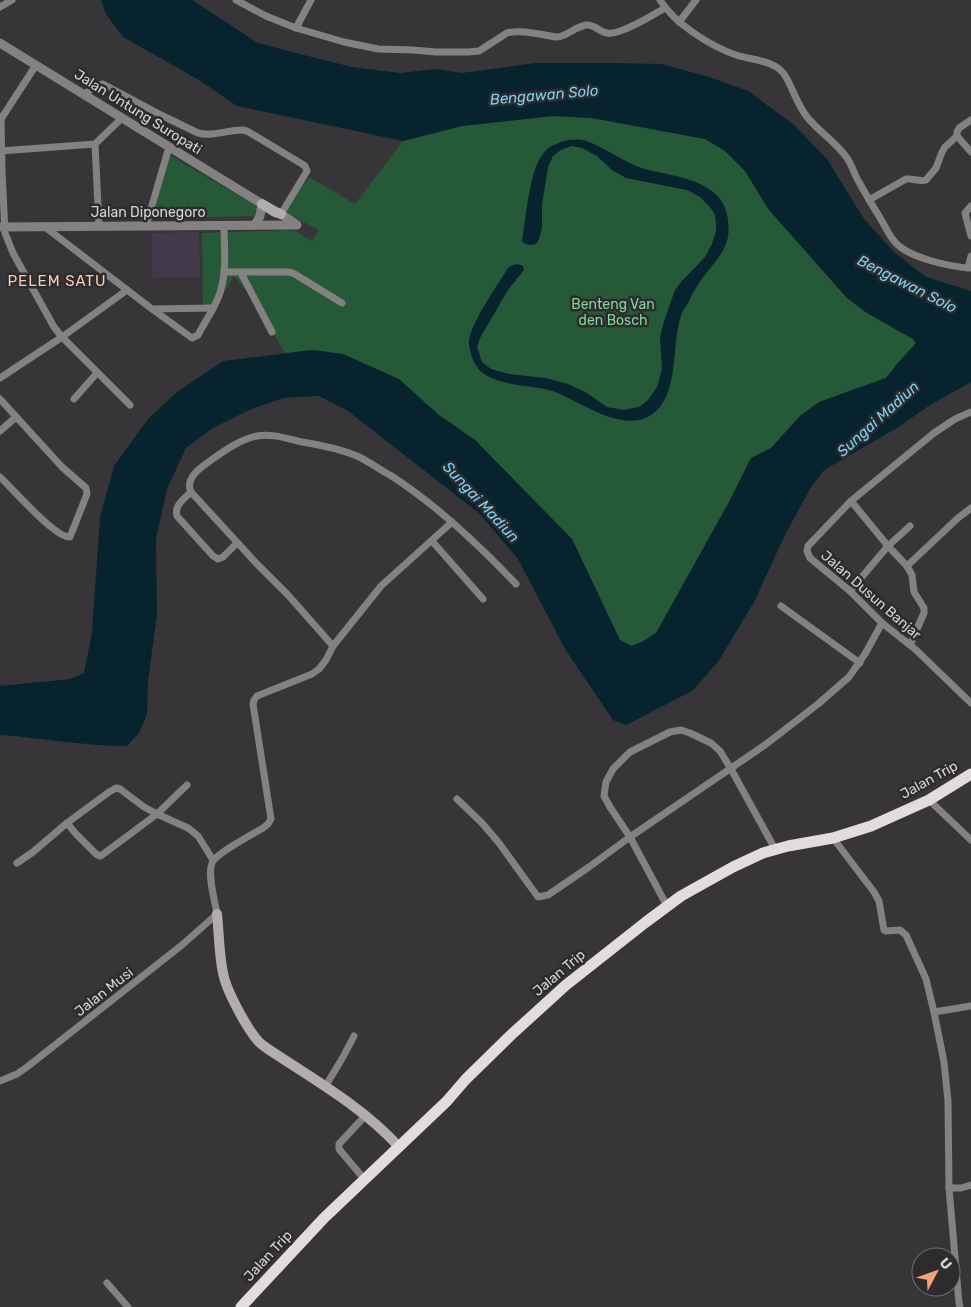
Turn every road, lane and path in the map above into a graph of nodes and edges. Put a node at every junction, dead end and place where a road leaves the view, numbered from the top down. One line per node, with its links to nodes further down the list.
1 (12, 0): 6 (street)
2 (236, 0): 9 (street)
3 (311, 0): 9 (street)
4 (660, 0): 7 (street)
5 (696, 0): 8 (street)
6 (0, 8)
7 (665, 8): 8 (street); 9 (street)
8 (680, 22): 22 (street)
9 (296, 28)
10 (0, 43): 11 (street, Jalan Untung Suropati)
11 (36, 65): 12 (street, Jalan Untung Suropati); 13 (street)
12 (84, 95): 14 (street, Jalan Untung Suropati); 25 (street)
13 (1, 118): 19 (street)
14 (122, 118): 17 (street); 18 (street, Jalan Untung Suropati)
15 (971, 120): 16 (street)
16 (957, 136): 20 (street); 22 (street)
17 (95, 144): 19 (street); 29 (street)
18 (169, 147): 23 (street, Jalan Untung Suropati); 30 (street)
19 (1, 151): 21 (street)
20 (971, 152)
21 (1, 171): 31 (street)
22 (869, 200): 35 (street)
23 (262, 204): 25 (main road, Jalan Untung Suropati); 26 (street)
24 (971, 206): 33 (street)
25 (281, 214): 28 (street, Jalan Untung Suropati)
26 (255, 224): 27 (street, Jalan Diponegoro); 28 (street, Jalan Diponegoro)
27 (224, 225): 30 (street, Jalan Diponegoro); 36 (street)
28 (297, 225)
29 (99, 226): 30 (street, Jalan Diponegoro); 32 (street, Jalan Diponegoro)
30 (146, 226)
31 (2, 227): 32 (street, Jalan Diponegoro); 43 (street)
32 (44, 227): 38 (street)
33 (971, 236)
34 (971, 256): 35 (street)
35 (970, 268)
36 (224, 272): 37 (street); 40 (street)
37 (241, 273): 39 (street); 42 (street)
38 (127, 290): 41 (street); 43 (street)
39 (342, 302)
40 (212, 308): 41 (street); 41 (street)
41 (152, 310)
42 (272, 332)
43 (62, 337): 44 (street); 45 (street)
44 (97, 373): 47 (street); 48 (street)
45 (0, 378)
46 (0, 399): 50 (street)
47 (74, 399)
48 (130, 406)
49 (971, 412): 54 (street, Jalan Dusun Banjar)
50 (16, 417): 51 (street); 52 (street)
51 (0, 431)
52 (0, 477)
53 (191, 492): 56 (street); 59 (street); 59 (street)
54 (851, 501): 60 (street); 63 (street, Jalan Dusun Banjar)
55 (971, 508): 61 (street)
56 (452, 522): 58 (street); 62 (street)
57 (910, 526): 60 (street)
58 (432, 541): 64 (street); 68 (street)
59 (238, 543): 68 (street)
60 (888, 546): 61 (street); 63 (street)
61 (907, 566): 67 (street)
62 (516, 584)
63 (850, 591): 66 (street, Jalan Dusun Banjar)
64 (483, 599)
65 (781, 606): 69 (street)
66 (882, 623): 67 (street, Jalan Dusun Banjar); 69 (street)
67 (910, 645): 70 (street, Jalan Dusun Banjar)
68 (333, 646): 82 (street)
69 (860, 663): 71 (street)
70 (971, 703)
71 (731, 769): 78 (street); 78 (street); 81 (street)
72 (971, 774): 75 (highway, Jalan Trip)
73 (187, 784): 76 (street)
74 (457, 799): 78 (street)
75 (929, 800): 79 (highway, Jalan Trip); 80 (street)
76 (157, 814): 77 (street); 77 (street); 82 (street)
77 (67, 823): 83 (street)
78 (630, 837): 84 (street)
79 (834, 838): 81 (highway, Jalan Trip); 87 (street)
80 (971, 840)
81 (774, 849): 84 (highway, Jalan Trip)
82 (213, 860): 85 (street)
83 (17, 863)
84 (667, 906): 92 (highway, Jalan Trip)
85 (217, 914): 89 (street, Jalan Musi); 90 (main road)
86 (971, 1006): 87 (street)
87 (934, 1012): 95 (street)
88 (354, 1036): 90 (street)
89 (0, 1081)
90 (325, 1087): 91 (main road)
91 (365, 1116): 92 (main road); 93 (street)
92 (399, 1147): 93 (highway, Jalan Trip)
93 (365, 1180): 98 (highway, Jalan Trip)
94 (971, 1185): 95 (street)
95 (948, 1188): 99 (street)
96 (107, 1283): 97 (street)
97 (128, 1307)
98 (241, 1307)
99 (960, 1307)

